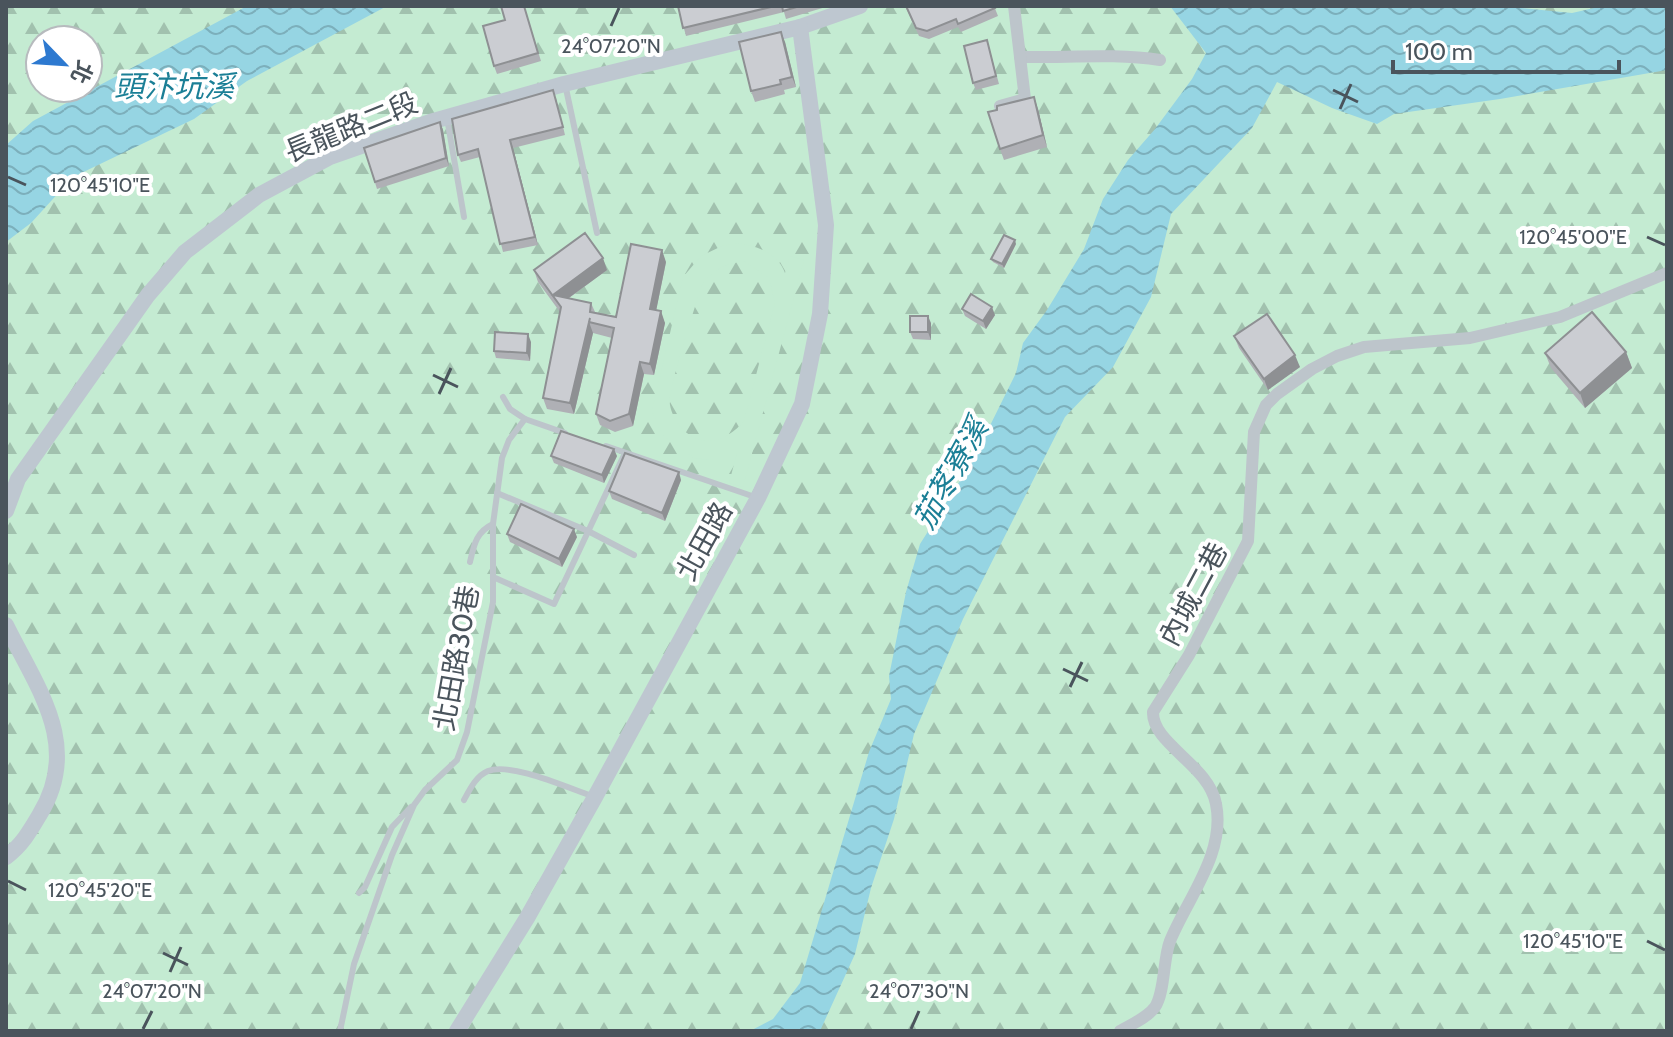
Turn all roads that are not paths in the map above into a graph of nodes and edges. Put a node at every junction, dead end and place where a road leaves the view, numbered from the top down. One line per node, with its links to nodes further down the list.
1 (860, 6): 3 (main road, 長龍路二段)
2 (1014, 6): 4 (street)
3 (800, 27): 6 (main road, 長龍路二段); 18 (main road, 北田路)
4 (1020, 57): 5 (street); 7 (street)
5 (1160, 60)
6 (564, 84): 8 (main road, 長龍路二段); 10 (lane)
7 (1000, 106)
8 (447, 117): 9 (lane); 19 (main road, 長龍路二段)
9 (464, 217)
10 (597, 233)
11 (1667, 273): 33 (street, 內城二巷)
12 (503, 397): 13 (lane)
13 (525, 419): 14 (lane); 17 (lane, 北田路30巷)
14 (568, 434)
15 (596, 443): 16 (lane)
16 (625, 453): 18 (lane); 21 (lane)
17 (497, 493): 20 (lane, 北田路30巷); 21 (lane)
18 (758, 498): 26 (main road, 北田路)
19 (6, 511)
20 (493, 524): 23 (lane); 24 (lane, 北田路30巷)
21 (588, 531): 22 (lane); 24 (lane)
22 (634, 555)
23 (470, 562)
24 (493, 577): 28 (lane, 北田路30巷)
25 (6, 625): 29 (main road)
26 (595, 797): 27 (lane); 32 (main road, 北田路)
27 (464, 800)
28 (414, 805): 30 (lane); 31 (lane, 北田路30巷)
29 (6, 857)
30 (359, 893)
31 (340, 1031)
32 (457, 1031)
33 (1120, 1031)

